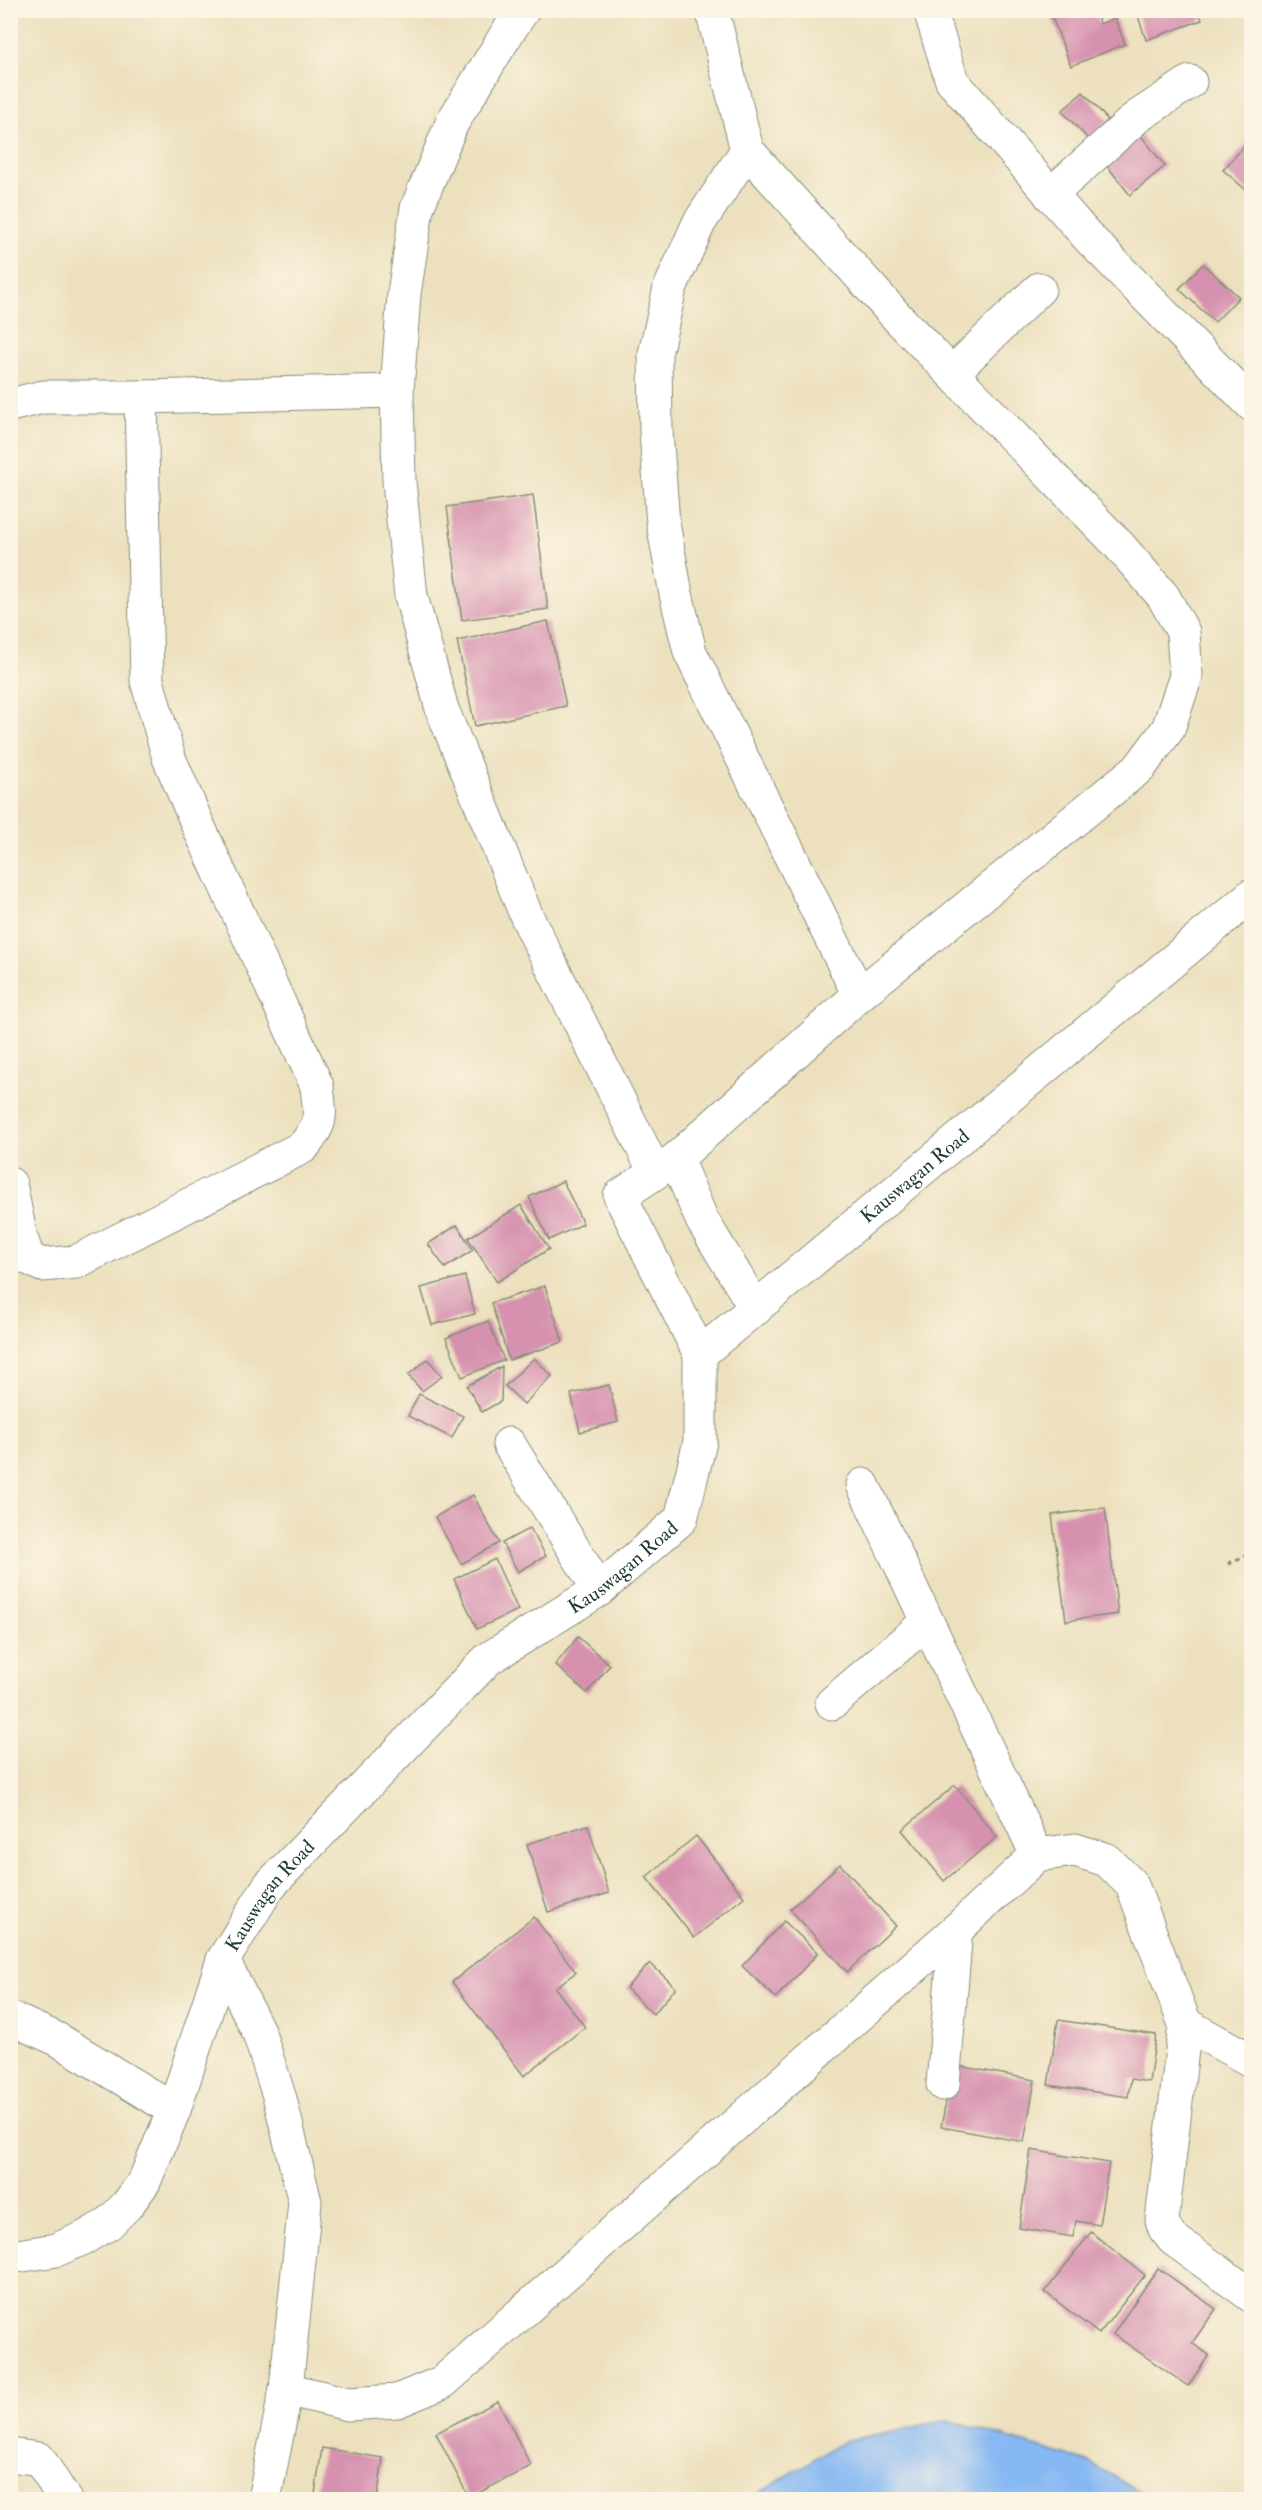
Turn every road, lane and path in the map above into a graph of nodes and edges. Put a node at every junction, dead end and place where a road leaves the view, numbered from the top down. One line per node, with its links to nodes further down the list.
1 (523, 10): 9 (street)
2 (712, 10): 5 (street)
3 (930, 10): 6 (street)
4 (1190, 82): 6 (street)
5 (747, 150): 8 (street); 14 (street)
6 (1050, 195): 12 (street)
7 (1039, 289): 8 (street)
8 (952, 373): 14 (street)
9 (397, 391): 10 (street); 15 (street)
10 (141, 397): 11 (street); 16 (street)
11 (10, 405)
12 (1251, 405)
13 (1251, 895): 17 (street, Kauswagan Road)
14 (859, 995): 15 (street)
15 (665, 1166): 17 (street); 18 (street)
16 (10, 1184)
17 (756, 1309): 18 (street, Kauswagan Road)
18 (700, 1354): 23 (street, Kauswagan Road)
19 (509, 1444): 23 (street)
20 (863, 1485): 24 (street)
21 (1251, 1553): 22 (path)
22 (1228, 1564)
23 (598, 1590): 28 (street, Kauswagan Road)
24 (927, 1622): 25 (street); 26 (street)
25 (832, 1703)
26 (1037, 1855): 27 (street); 30 (street)
27 (956, 1930): 32 (street); 36 (street)
28 (223, 1960): 33 (street, Kauswagan Road); 36 (street)
29 (10, 2018): 33 (street)
30 (1185, 2024): 31 (street); 35 (street)
31 (1251, 2061)
32 (943, 2084)
33 (174, 2110): 34 (street, Kauswagan Road)
34 (10, 2257)
35 (1251, 2296)
36 (286, 2389): 39 (street)
37 (10, 2456): 38 (street)
38 (65, 2499)
39 (264, 2499)

